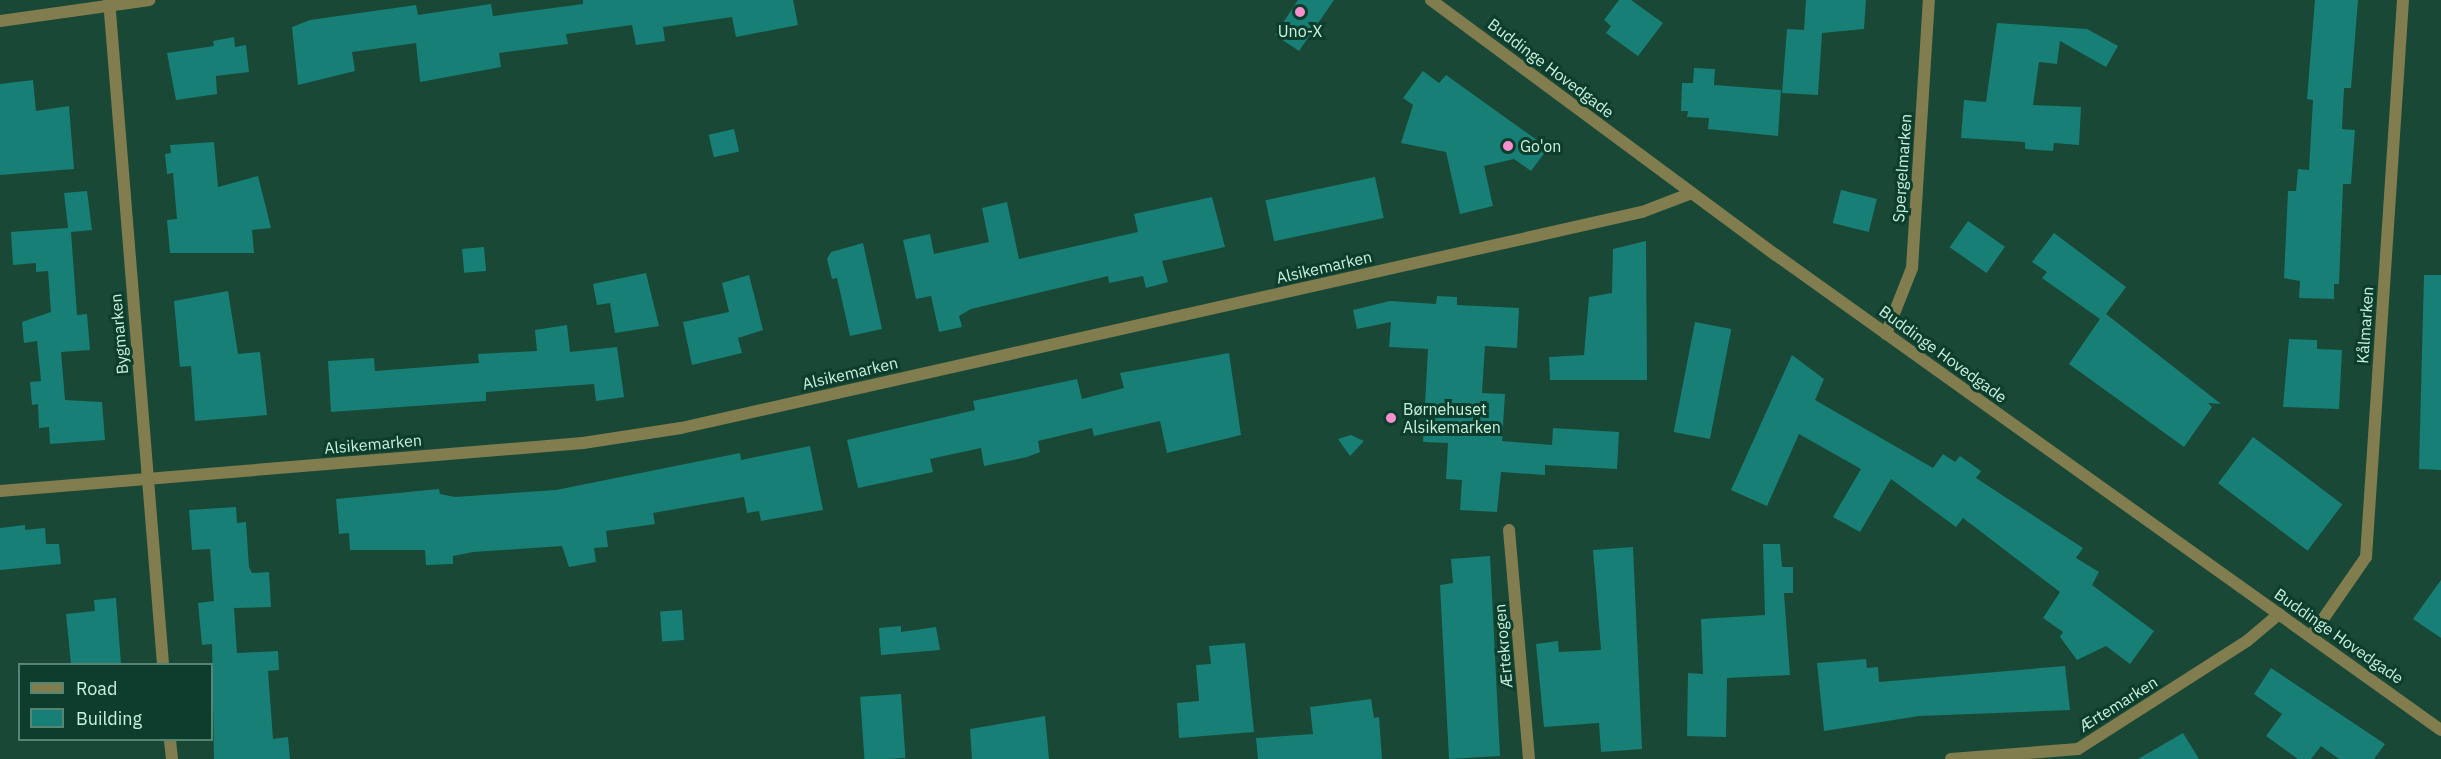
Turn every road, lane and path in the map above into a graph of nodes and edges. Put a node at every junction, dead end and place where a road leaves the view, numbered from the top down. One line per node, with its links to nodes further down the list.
1 (150, 0): 5 (street)
2 (1431, 0): 7 (street, Buddinge Hovedgade)
3 (1929, 0): 8 (street, Spergelmarken)
4 (2403, 0): 13 (street, Kålmarken)
5 (109, 3): 6 (street); 9 (street, Bygmarken)
6 (0, 21)
7 (1692, 193): 8 (street, Buddinge Hovedgade); 9 (street, Alsikemarken)
8 (1886, 334): 12 (street, Buddinge Hovedgade)
9 (147, 479): 10 (street, Alsikemarken); 14 (street, Bygmarken)
10 (0, 491)
11 (1509, 530): 19 (street, Ærtekrogen)
12 (2279, 614): 13 (street, Buddinge Hovedgade); 17 (street, Ærtemarken)
13 (2312, 635): 15 (street, Buddinge Hovedgade)
14 (163, 663)
15 (2441, 730)
16 (170, 741): 18 (street)
17 (2078, 754): 20 (street, Ærtemarken)
18 (171, 759)
19 (1529, 759)
20 (1951, 759)

